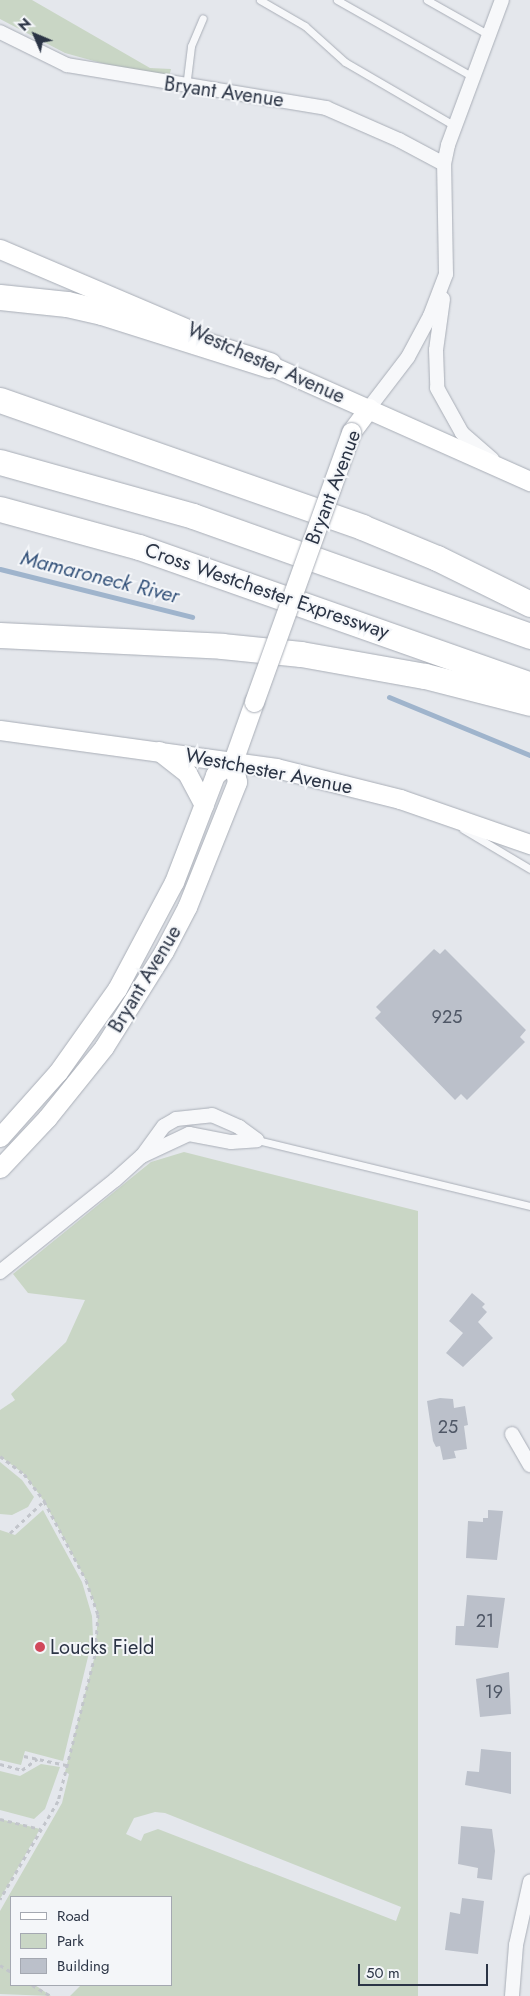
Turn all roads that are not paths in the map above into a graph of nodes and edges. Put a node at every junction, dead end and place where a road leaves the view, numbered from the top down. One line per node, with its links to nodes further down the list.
1 (260, 0): 10 (lane)
2 (337, 0): 8 (lane)
3 (427, 0): 7 (lane)
4 (502, 0): 7 (street, Bryant Avenue)
5 (203, 18): 9 (lane)
6 (0, 32): 9 (street, Bryant Avenue)
7 (489, 35): 8 (street, Bryant Avenue)
8 (473, 77): 10 (street, Bryant Avenue)
9 (186, 87): 11 (street, Bryant Avenue)
10 (455, 126): 11 (street, Bryant Avenue)
11 (444, 164): 13 (street, Bryant Avenue)
12 (0, 249): 15 (main road, Westchester Avenue)
13 (446, 274): 17 (street, Bryant Avenue); 19 (street)
14 (0, 297): 15 (highway)
15 (269, 364): 17 (main road, Westchester Avenue)
16 (0, 400): 22 (highway)
17 (369, 408): 19 (main road, Westchester Avenue); 29 (main road, Bryant Avenue, bridge)
18 (0, 462): 24 (highway)
19 (506, 471): 20 (main road, Westchester Avenue)
20 (530, 481)
21 (0, 509): 25 (highway, Cross Westchester Expressway)
22 (530, 604)
23 (0, 636): 26 (highway)
24 (530, 636)
25 (530, 685)
26 (530, 704)
27 (0, 730): 28 (main road, Westchester Avenue)
28 (159, 751): 29 (main road, Westchester Avenue); 30 (main road)
29 (233, 761): 30 (main road, Bryant Avenue); 31 (main road, Westchester Avenue); 37 (main road, Bryant Avenue)
30 (204, 805): 34 (main road, Bryant Avenue)
31 (431, 810): 32 (main road, Westchester Avenue); 33 (lane)
32 (530, 844)
33 (530, 869)
34 (0, 1137)
35 (257, 1140): 36 (street); 36 (street); 38 (lane)
36 (142, 1156): 39 (street)
37 (0, 1168)
38 (530, 1206)
39 (0, 1272)
40 (512, 1434): 41 (street)
41 (530, 1465)
42 (530, 1882): 43 (street)
43 (512, 1996)

